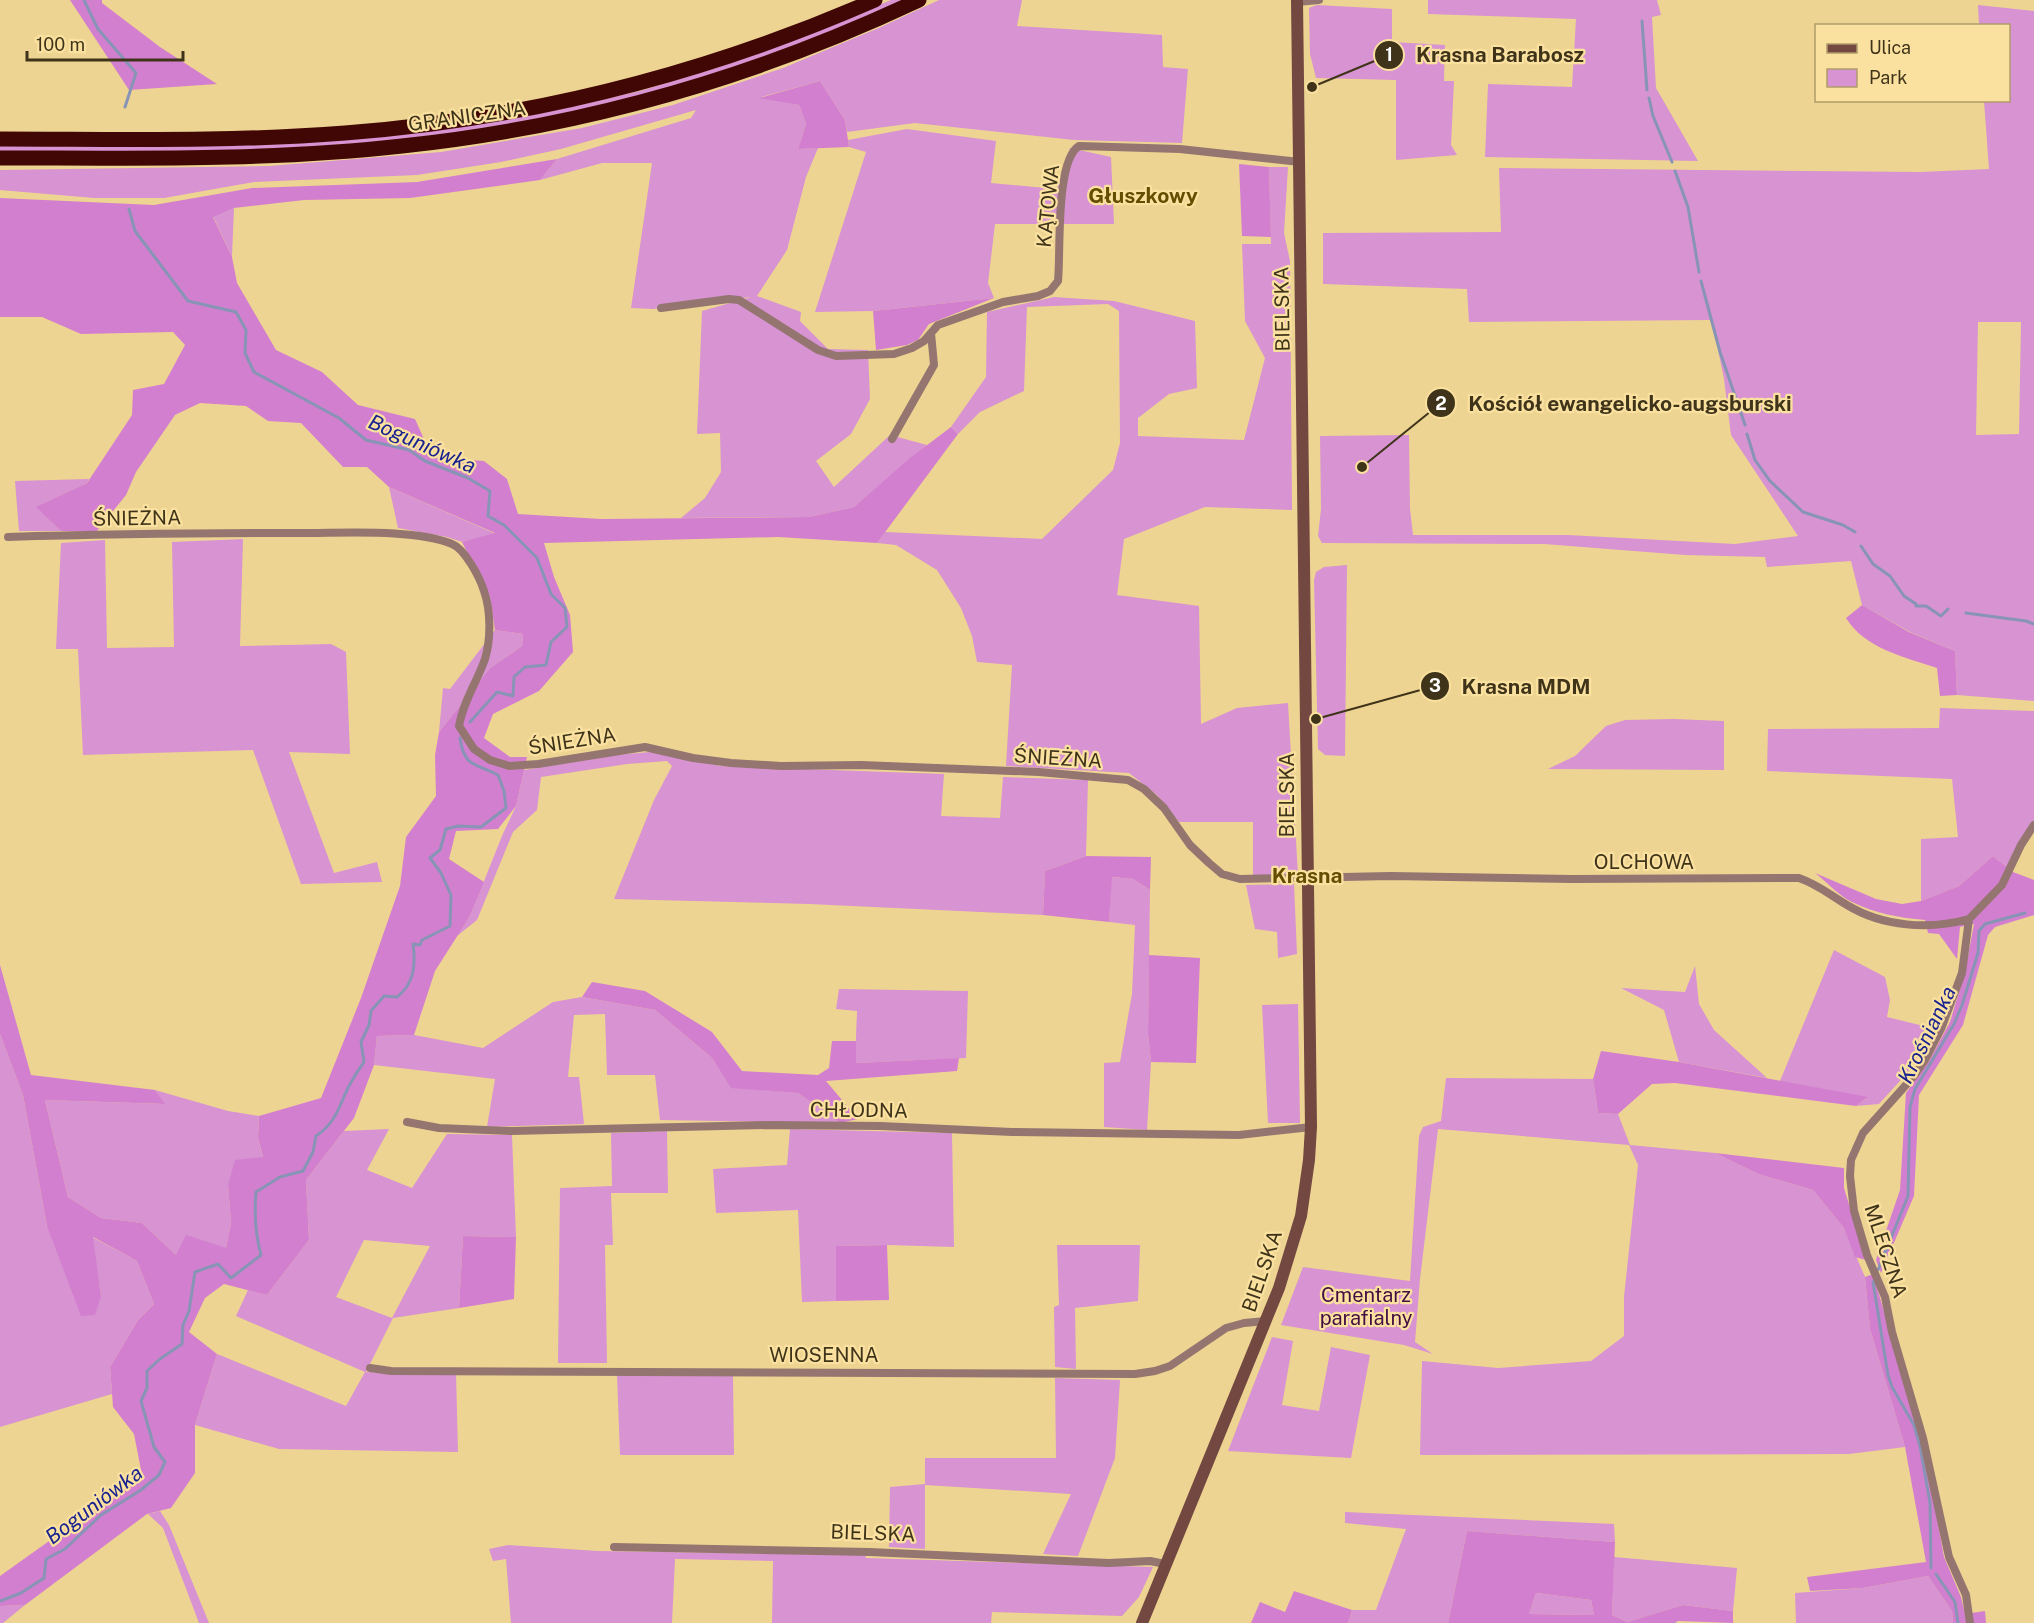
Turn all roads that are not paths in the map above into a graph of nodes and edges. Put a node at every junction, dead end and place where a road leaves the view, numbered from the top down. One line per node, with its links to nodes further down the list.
1 (864, 0): 6 (highway)
2 (875, 0): 6 (highway, GRANICZNA)
3 (919, 0): 8 (highway, GRANICZNA)
4 (1319, 0): 5 (street)
5 (1297, 1): 9 (street, BIELSKA)
6 (842, 14): 7 (highway, GRANICZNA)
7 (0, 139)
8 (0, 158)
9 (1300, 162): 11 (street, KĄTOWA); 15 (street, BIELSKA)
10 (661, 308): 11 (street, KĄTOWA)
11 (931, 333): 12 (street)
12 (892, 439)
13 (8, 537): 15 (street, ŚNIEŻNA)
14 (2034, 825): 16 (street)
15 (1307, 878): 16 (street, OLCHOWA); 18 (street, BIELSKA)
16 (1969, 918): 24 (street, MLECZNA)
17 (407, 1122): 18 (street, CHŁODNA)
18 (1311, 1127): 19 (street, BIELSKA)
19 (1266, 1321): 20 (street, WIOSENNA); 22 (street, BIELSKA)
20 (370, 1368)
21 (614, 1547): 22 (street, BIELSKA)
22 (1166, 1564): 23 (street, BIELSKA)
23 (1142, 1623)
24 (1970, 1623)

